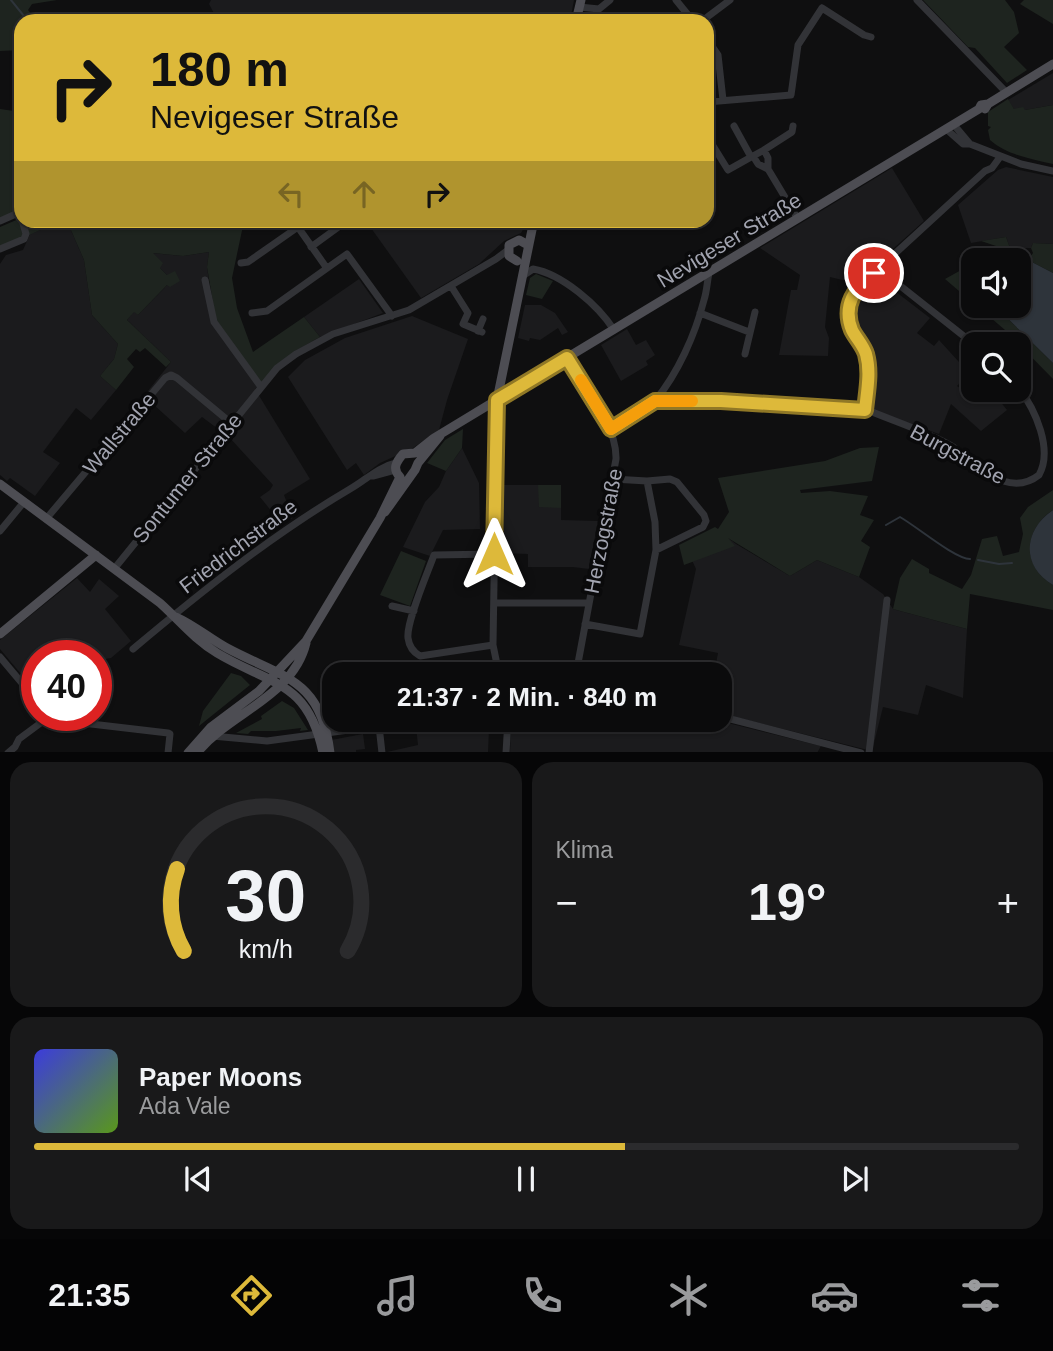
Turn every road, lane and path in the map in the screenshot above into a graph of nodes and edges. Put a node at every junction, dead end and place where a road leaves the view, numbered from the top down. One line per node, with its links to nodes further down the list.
1 (610, 0): 5 (street)
2 (676, 0): 7 (street)
3 (730, 0): 8 (street)
4 (917, 0): 12 (street)
5 (580, 4)
6 (821, 4): 9 (street); 13 (street)
7 (687, 14)
8 (711, 14)
9 (871, 37)
10 (714, 49): 13 (street)
11 (1053, 64): 12 (main road, Nevigeser Straße)
12 (1006, 92): 17 (main road, Nevigeser Straße)
13 (723, 100): 14 (street)
14 (714, 101)
15 (734, 126): 21 (street)
16 (793, 126): 19 (street)
17 (950, 127): 20 (street); 26 (main road, Nevigeser Straße)
18 (714, 147): 21 (street)
19 (764, 150): 21 (street); 23 (street)
20 (991, 154): 22 (street); 24 (street)
21 (752, 156): 23 (street)
22 (1000, 157): 24 (street); 25 (street)
23 (768, 169): 26 (street)
24 (985, 171): 38 (street)
25 (1053, 171)
26 (798, 219): 39 (main road, Nevigeser Straße)
27 (24, 228): 34 (street)
28 (292, 228): 36 (street)
29 (301, 228): 33 (street)
30 (337, 228): 33 (street)
31 (531, 228): 32 (main road)
32 (525, 242): 35 (main road); 35 (main road)
33 (312, 247): 37 (street)
34 (0, 249)
35 (515, 257): 41 (main road); 42 (street, Sontumer Straße)
36 (241, 263)
37 (326, 267): 44 (street); 46 (street)
38 (879, 269): 50 (street); 59 (street)
39 (709, 272): 45 (street); 48 (main road, Nevigeser Straße)
40 (205, 280): 55 (street)
41 (522, 280): 48 (street); 53 (main road)
42 (451, 286): 46 (street, Sontumer Straße); 47 (street)
43 (755, 312): 49 (street)
44 (253, 313)
45 (701, 313): 49 (street); 57 (street)
46 (392, 316): 55 (street, Sontumer Straße)
47 (483, 319)
48 (614, 330): 52 (main road, Nevigeser Straße)
49 (749, 332): 51 (street)
50 (961, 334)
51 (745, 354)
52 (567, 358): 54 (main road, Nevigeser Straße); 61 (street, Herzogstraße)
53 (503, 373): 54 (main road); 56 (main road)
54 (520, 386): 56 (main road, Nevigeser Straße)
55 (261, 387): 60 (street, Sontumer Straße)
56 (497, 400): 63 (main road); 72 (street)
57 (655, 401): 59 (street, Burgstraße); 61 (street)
58 (1028, 402): 62 (street)
59 (865, 410): 62 (street, Burgstraße)
60 (231, 423): 69 (street, Wallstraße); 74 (street, Sontumer Straße)
61 (611, 429): 65 (street, Herzogstraße)
62 (1053, 456)
63 (416, 458): 64 (main road); 64 (main road)
64 (400, 472): 80 (street, Friedrichstraße); 83 (main road)
65 (612, 479): 66 (street); 77 (street, Herzogstraße)
66 (647, 481): 71 (street); 71 (street)
67 (0, 484): 68 (main road)
68 (24, 502): 69 (main road); 70 (street)
69 (46, 519): 73 (main road)
70 (0, 531)
71 (656, 550): 81 (street)
72 (494, 554): 76 (street); 79 (street)
73 (96, 555): 74 (main road); 82 (main road)
74 (114, 569): 80 (main road)
75 (887, 600): 110 (street)
76 (494, 603): 77 (street); 84 (street)
77 (589, 603): 81 (street, Herzogstraße)
78 (392, 606): 79 (street)
79 (414, 611): 84 (street)
80 (177, 620): 85 (street, Friedrichstraße); 89 (main road); 92 (main road)
81 (585, 624): 88 (street, Herzogstraße)
82 (0, 634)
83 (306, 641): 89 (main road); 90 (main road)
84 (493, 645): 87 (street)
85 (133, 649)
86 (0, 657): 91 (street)
87 (497, 662)
88 (578, 662)
89 (278, 671): 90 (main road); 92 (main road)
90 (288, 677): 92 (main road); 99 (main road)
91 (21, 682)
92 (276, 682): 99 (main road); 100 (main road); 103 (main road)
93 (732, 719): 109 (street)
94 (112, 726): 102 (street)
95 (29, 731): 101 (street)
96 (331, 732): 99 (street)
97 (380, 732): 107 (street)
98 (507, 732): 108 (street)
99 (323, 733): 100 (street); 105 (main road); 106 (main road)
100 (212, 736): 104 (main road)
101 (8, 752)
102 (168, 752)
103 (188, 752)
104 (197, 752)
105 (323, 752)
106 (330, 752)
107 (383, 752)
108 (506, 752)
109 (860, 752)
110 (869, 752)

